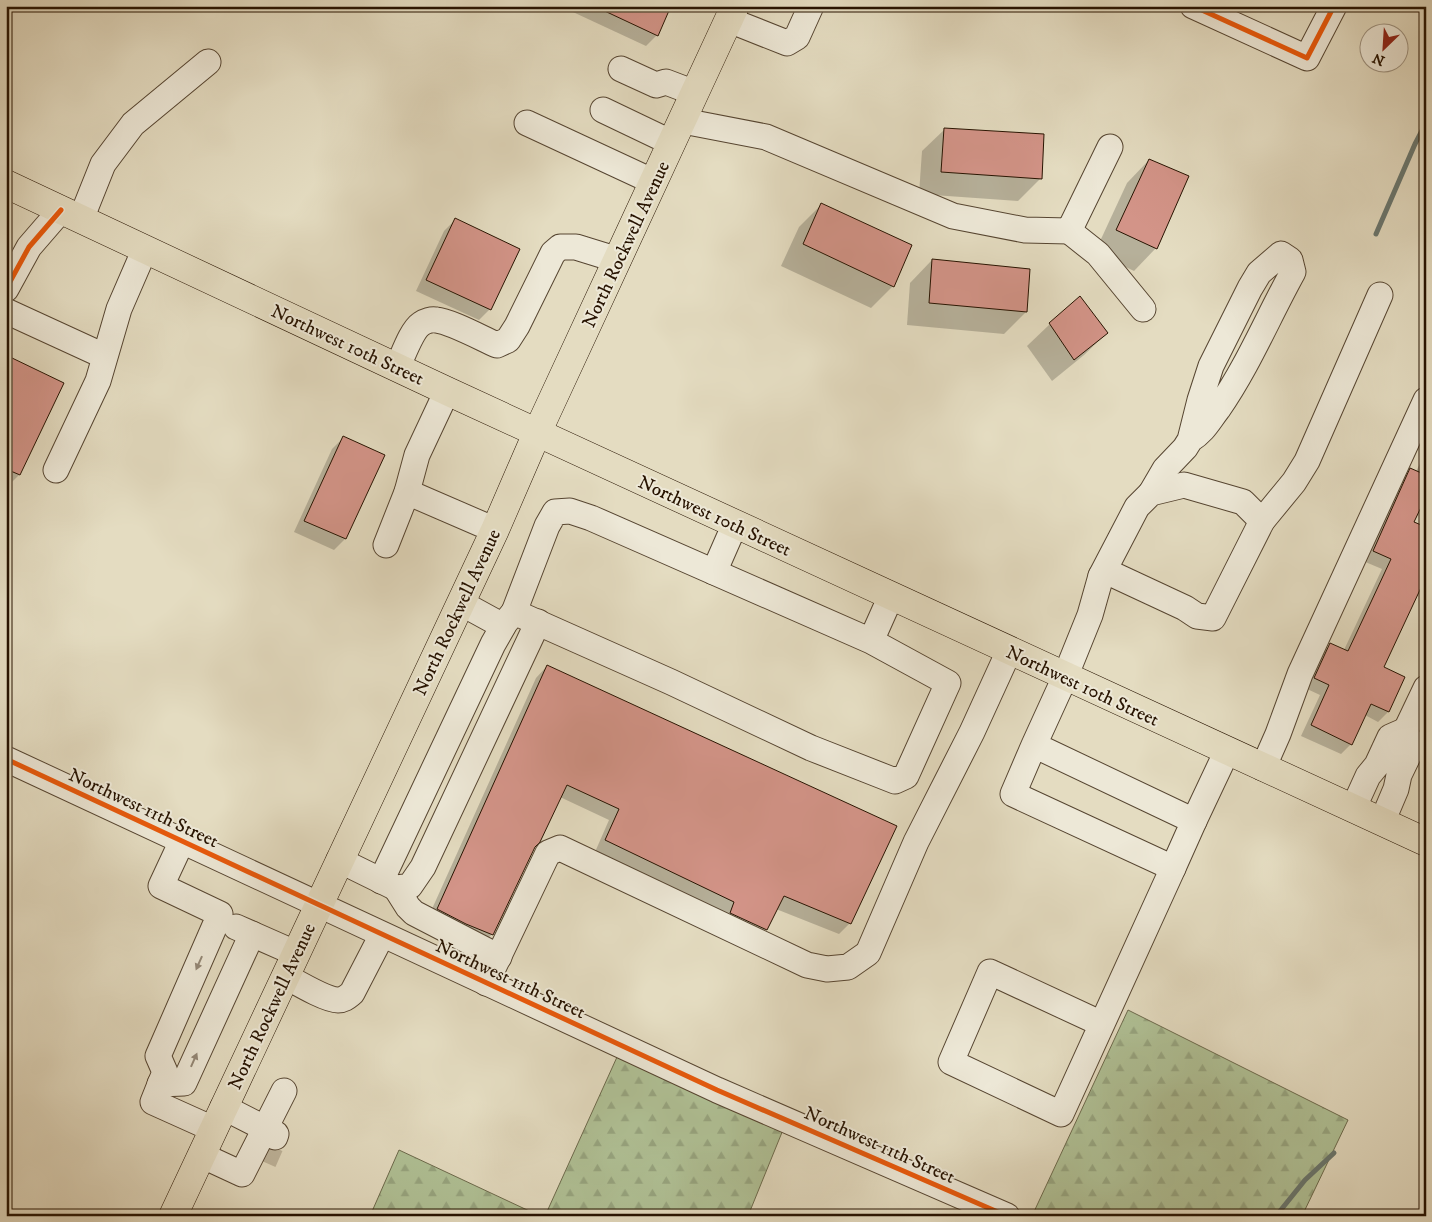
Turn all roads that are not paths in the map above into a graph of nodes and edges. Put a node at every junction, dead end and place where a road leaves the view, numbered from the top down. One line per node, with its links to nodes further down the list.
1 (811, 6): 4 (street)
2 (1194, 6): 3 (street)
3 (1334, 6)
4 (732, 13): 7 (main road, North Rockwell Avenue)
5 (208, 62): 14 (street)
6 (621, 69): 7 (street)
7 (695, 93): 10 (main road, North Rockwell Avenue)
8 (603, 110): 10 (street)
9 (527, 123): 12 (street)
10 (677, 132): 12 (main road, North Rockwell Avenue); 15 (street)
11 (1110, 147): 15 (street)
12 (654, 182): 18 (main road, North Rockwell Avenue)
13 (6, 184): 14 (main road, Northwest 10th Street)
14 (71, 214): 16 (main road, Northwest 10th Street); 17 (street)
15 (1069, 231): 21 (street)
16 (144, 249): 23 (street); 24 (main road, Northwest 10th Street)
17 (14, 258): 19 (street)
18 (618, 260): 24 (street); 27 (main road, North Rockwell Avenue)
19 (6, 289)
20 (1380, 295): 32 (street)
21 (1143, 310)
22 (6, 311): 23 (street)
23 (104, 356): 29 (street)
24 (397, 368): 25 (main road, Northwest 10th Street)
25 (446, 391): 27 (main road, Northwest 10th Street); 30 (street)
26 (1426, 400): 51 (street)
27 (537, 433): 33 (main road, Northwest 10th Street); 34 (main road, North Rockwell Avenue)
28 (1190, 440): 28 (street); 31 (street)
29 (56, 470)
30 (407, 492): 34 (street); 35 (street)
31 (1150, 493): 32 (street); 37 (street)
32 (1262, 521): 37 (street)
33 (734, 524): 36 (street); 38 (main road, Northwest 10th Street)
34 (495, 530): 39 (main road, North Rockwell Avenue)
35 (386, 545)
36 (714, 572): 40 (street); 42 (street)
37 (1101, 576): 44 (street)
38 (891, 596): 42 (street); 43 (main road, Northwest 10th Street)
39 (460, 603): 40 (street); 58 (main road, North Rockwell Avenue)
40 (508, 619): 41 (street); 60 (street)
41 (538, 622): 42 (street); 60 (street)
42 (871, 641)
43 (1009, 651): 44 (main road, Northwest 10th Street); 65 (street)
44 (1065, 676): 47 (street); 48 (main road, Northwest 10th Street)
45 (1426, 688): 46 (street)
46 (1406, 730): 50 (street); 52 (street)
47 (1034, 746): 54 (street); 59 (street)
48 (1227, 751): 51 (main road, Northwest 10th Street); 54 (street)
49 (6, 759): 56 (street, Northwest 11th Street)
50 (1377, 765): 52 (street); 53 (street)
51 (1263, 768): 53 (main road, Northwest 10th Street)
52 (1400, 775): 55 (street)
53 (1353, 809): 55 (main road, Northwest 10th Street)
54 (1194, 822): 59 (street)
55 (1382, 822): 57 (main road, Northwest 10th Street)
56 (182, 841): 61 (street, Northwest 11th Street); 62 (street)
57 (1426, 842)
58 (339, 860): 60 (street); 61 (main road, North Rockwell Avenue)
59 (1173, 868): 68 (street)
60 (388, 884): 65 (street)
61 (318, 905): 64 (street, Northwest 11th Street); 66 (main road, North Rockwell Avenue)
62 (218, 919): 63 (street); 69 (street, one-way to 69)
63 (252, 934): 66 (street); 69 (street, one-way to 63)
64 (382, 935): 66 (street); 67 (street, Northwest 11th Street)
65 (499, 956): 67 (street)
66 (290, 965): 71 (main road, North Rockwell Avenue)
67 (486, 983): 75 (street, Northwest 11th Street)
68 (1102, 1024): 68 (street)
69 (160, 1084): 71 (street)
70 (284, 1091): 72 (street)
71 (218, 1118): 72 (street); 73 (main road, North Rockwell Avenue)
72 (262, 1150): 73 (street)
73 (201, 1155): 74 (main road, North Rockwell Avenue)
74 (173, 1216)
75 (1006, 1216)

